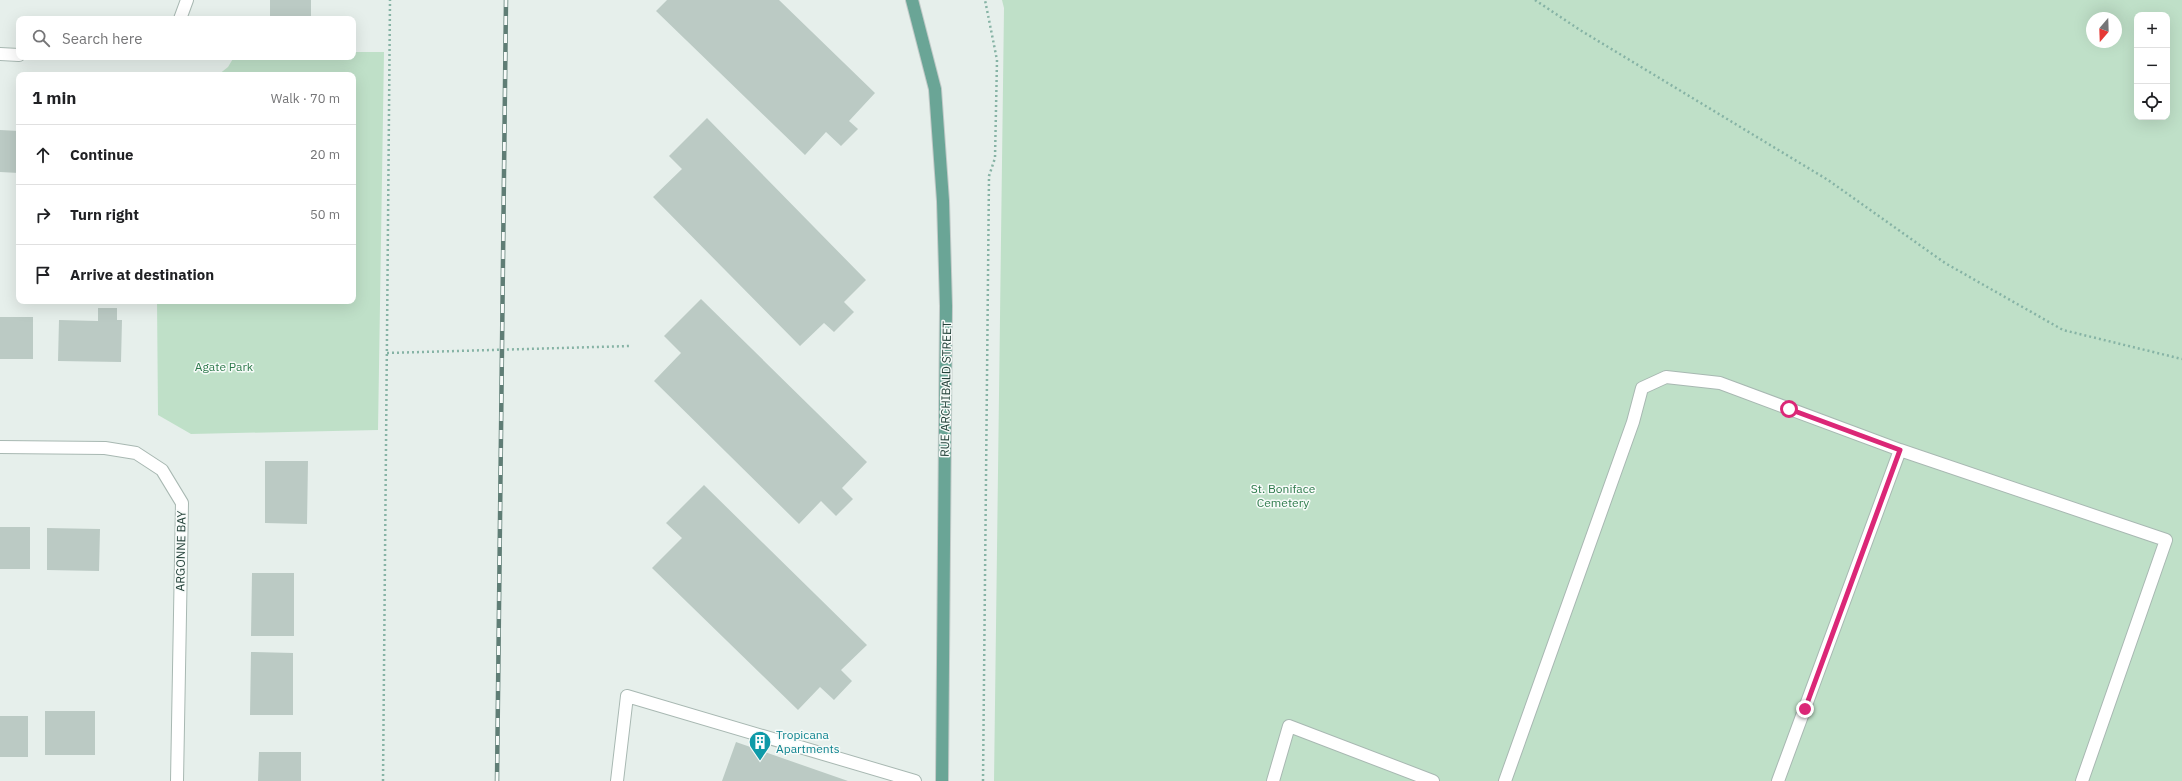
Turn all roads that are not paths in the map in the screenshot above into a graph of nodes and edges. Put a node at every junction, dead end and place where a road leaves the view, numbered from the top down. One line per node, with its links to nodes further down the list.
1 (187, 0): 3 (street)
2 (912, 0): 11 (main road, RUE ARCHIBALD STREET)
3 (181, 16)
4 (0, 54): 5 (street)
5 (16, 55)
6 (0, 447): 8 (street, ARGONNE BAY)
7 (1900, 450): 14 (street); 15 (street); 16 (street)
8 (177, 781)
9 (617, 781): 10 (street)
10 (915, 781)
11 (942, 781)
12 (1273, 781): 13 (street)
13 (1433, 781)
14 (1505, 781)
15 (1778, 781)
16 (2082, 781)

